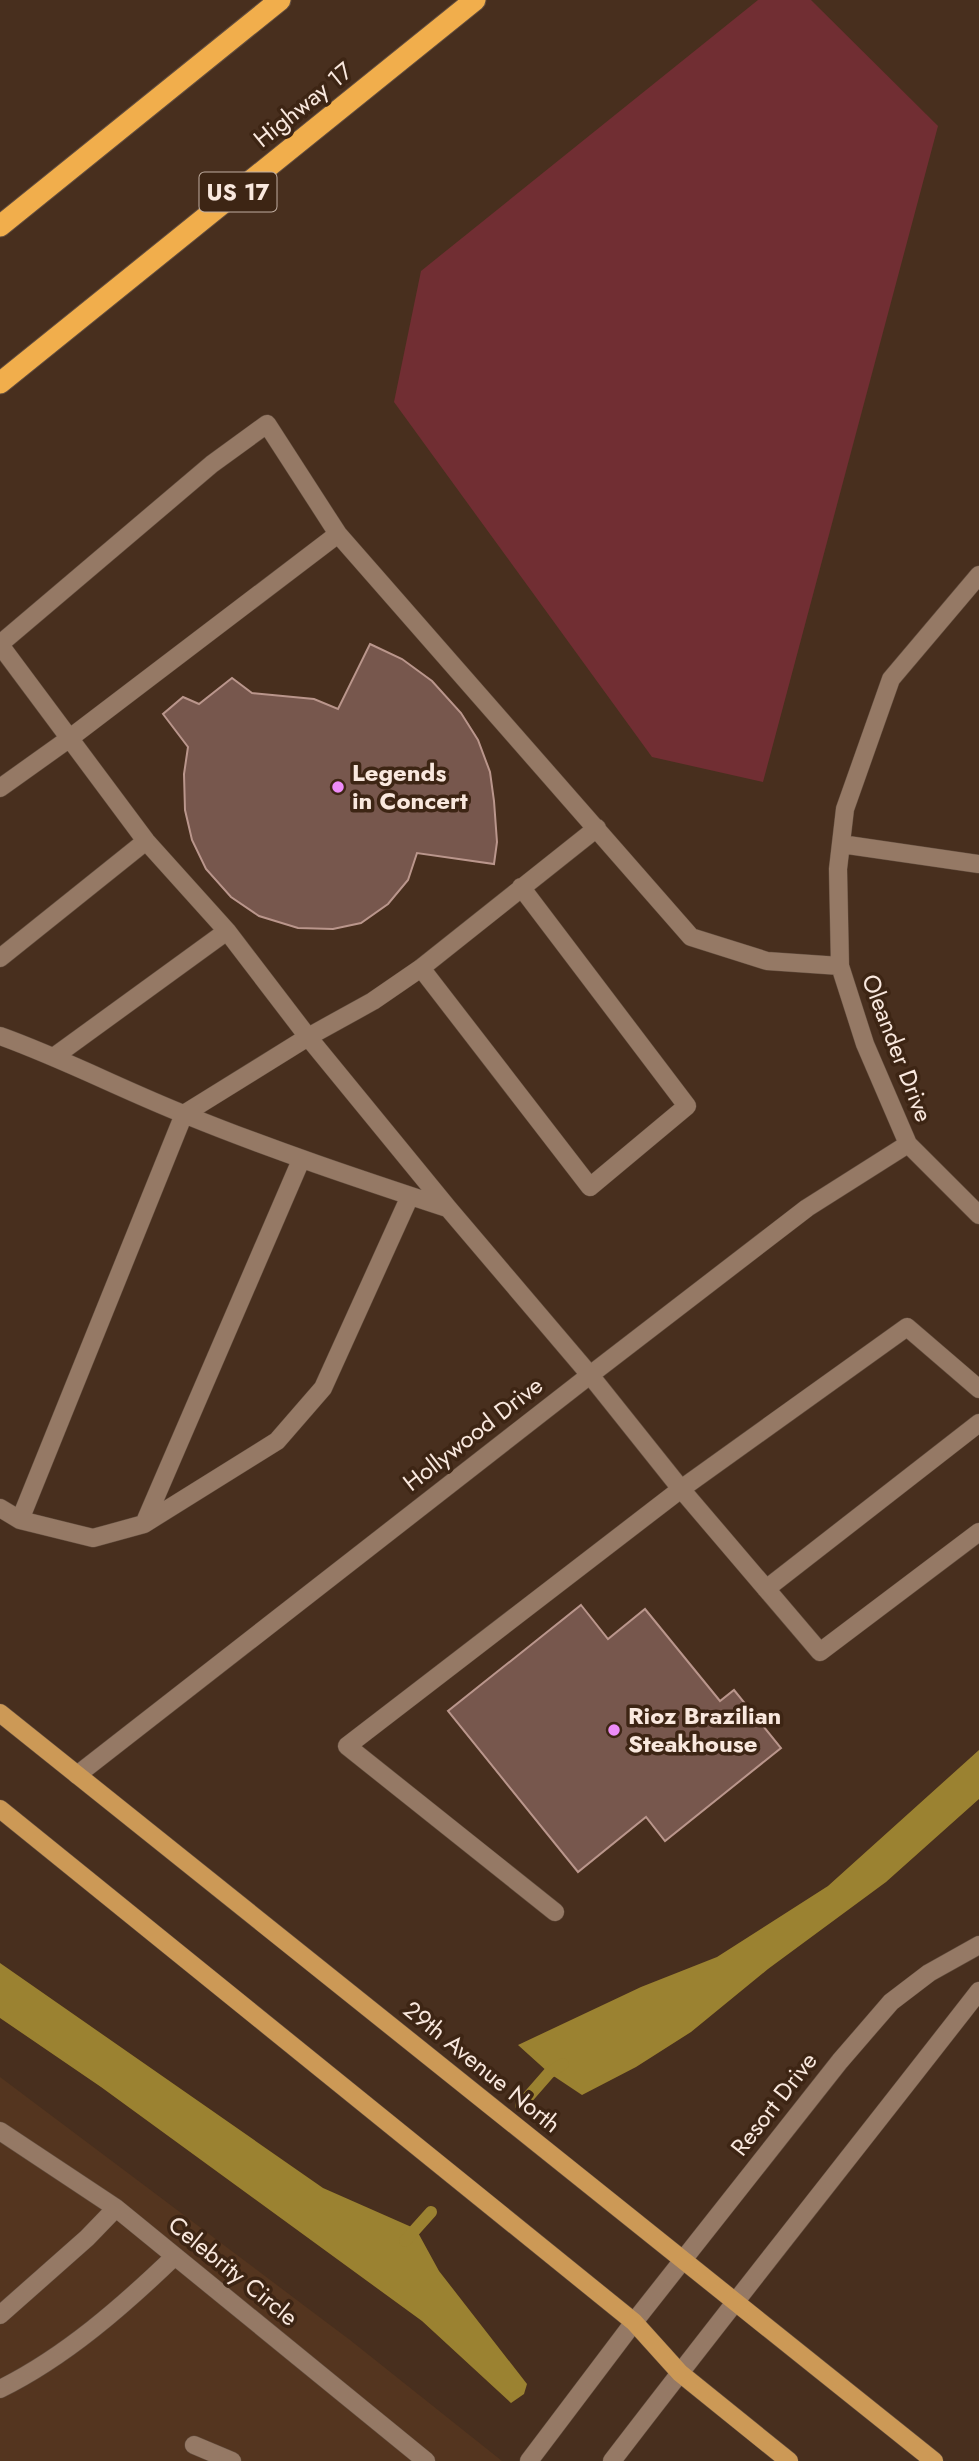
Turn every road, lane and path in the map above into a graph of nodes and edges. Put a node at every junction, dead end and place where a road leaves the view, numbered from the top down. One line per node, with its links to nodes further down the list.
1 (280, 0): 3 (highway)
2 (475, 0): 4 (highway, Highway 17 / US 17)
3 (0, 226)
4 (0, 383)
5 (338, 534): 7 (street); 8 (street); 10 (street)
6 (979, 575): 12 (street, Oleander Drive)
7 (0, 645): 8 (street)
8 (70, 738): 9 (street); 11 (street)
9 (0, 788)
10 (597, 828): 14 (street); 17 (street)
11 (146, 841): 15 (street); 16 (street)
12 (841, 845): 13 (street); 17 (street, Oleander Drive)
13 (979, 864)
14 (521, 887): 18 (street); 18 (street)
15 (227, 931): 20 (street); 21 (street)
16 (0, 958)
17 (840, 966): 23 (street, Oleander Drive)
18 (421, 968): 20 (street)
19 (0, 1035): 21 (street)
20 (308, 1037): 22 (street); 26 (street)
21 (55, 1056): 22 (street)
22 (184, 1114): 24 (street); 33 (street)
23 (908, 1144): 27 (street, Oleander Drive); 28 (street, Hollywood Drive)
24 (301, 1160): 25 (street); 34 (street)
25 (410, 1196): 26 (street); 34 (street)
26 (448, 1208): 28 (street)
27 (979, 1215)
28 (590, 1375): 31 (street); 38 (street, Hollywood Drive)
29 (979, 1389): 31 (street)
30 (979, 1423): 36 (street)
31 (681, 1489): 36 (street); 40 (street)
32 (0, 1508): 33 (street)
33 (20, 1520): 34 (street)
34 (144, 1524)
35 (979, 1532): 36 (street)
36 (766, 1589)
37 (0, 1713): 38 (main road, 29th Avenue North)
38 (77, 1775): 46 (main road, 29th Avenue North)
39 (0, 1809): 49 (main road)
40 (555, 1912)
41 (979, 1945): 46 (street, Resort Drive)
42 (979, 1991): 47 (street)
43 (0, 2132): 44 (street, Celebrity Circle)
44 (116, 2208): 45 (street, Celebrity Circle); 48 (street)
45 (176, 2256): 51 (street); 54 (street, Celebrity Circle)
46 (683, 2259): 47 (main road, 29th Avenue North); 49 (street, Resort Drive)
47 (734, 2301): 50 (street); 58 (main road, 29th Avenue North)
48 (0, 2315)
49 (634, 2322): 50 (main road); 55 (street)
50 (680, 2373): 56 (street); 57 (main road)
51 (0, 2389)
52 (194, 2445): 53 (street)
53 (232, 2461)
54 (425, 2461)
55 (529, 2461)
56 (612, 2461)
57 (789, 2461)
58 (934, 2461)

